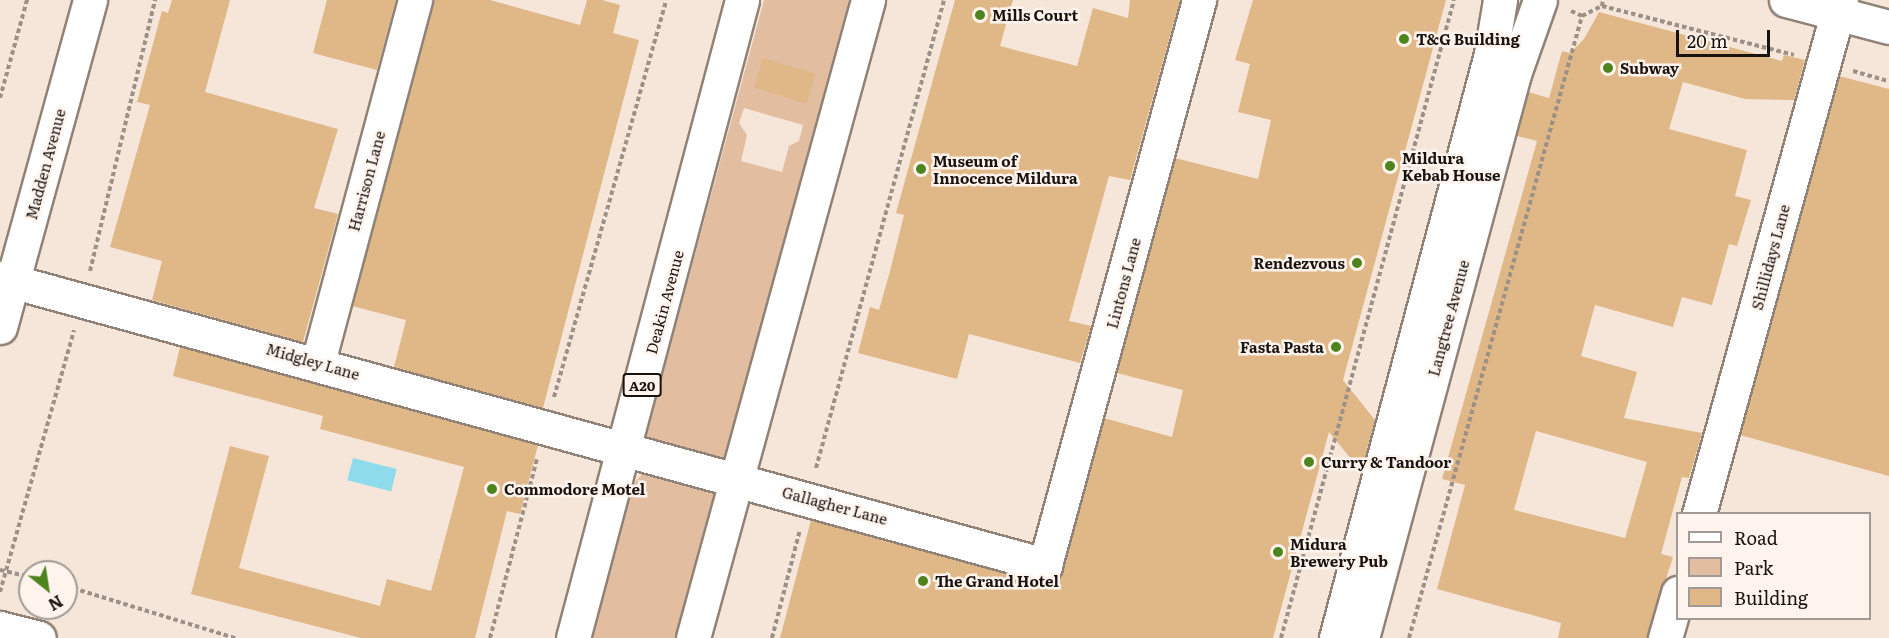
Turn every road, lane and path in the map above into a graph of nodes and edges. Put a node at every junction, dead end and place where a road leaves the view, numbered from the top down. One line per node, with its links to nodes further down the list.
1 (27, 0): 21 (path)
2 (90, 0): 22 (main road, Madden Avenue)
3 (415, 0): 24 (main road, Harrison Lane)
4 (666, 0): 25 (path)
5 (742, 0): 26 (main road, Deakin Avenue / A20)
6 (868, 0): 27 (main road)
7 (944, 0): 28 (path)
8 (1199, 0): 30 (main road, Lintons Lane)
9 (1454, 0): 43 (path)
10 (1500, 0): 44 (main road, Langtree Avenue)
11 (1539, 0): 45 (main road, Langtree Avenue)
12 (1603, 0): 19 (path)
13 (1786, 0): 16 (main road)
14 (1872, 0): 15 (main road)
15 (1889, 4)
16 (1839, 7): 18 (main road); 19 (main road, Shillidays Lane)
17 (1582, 15): 46 (path)
18 (1889, 27)
19 (1823, 62): 20 (path); 29 (main road, Shillidays Lane)
20 (1889, 81)
21 (0, 98)
22 (6, 279): 23 (main road, Madden Avenue); 24 (main road, Midgley Lane)
23 (0, 327)
24 (318, 362): 25 (main road, Midgley Lane)
25 (545, 430): 26 (main road, Midgley Lane); 40 (path)
26 (623, 453): 27 (main road, Gallagher Lane); 41 (main road, Deakin Avenue / A20)
27 (735, 481): 28 (main road, Gallagher Lane); 37 (main road)
28 (808, 496): 30 (main road, Gallagher Lane); 42 (path)
29 (1699, 512)
30 (1045, 565)
31 (3, 571): 32 (path); 34 (path)
32 (18, 574)
33 (78, 590): 39 (path)
34 (0, 592)
35 (1676, 597): 47 (main road)
36 (0, 628): 38 (main road)
37 (696, 635)
38 (39, 638)
39 (236, 638)
40 (490, 638)
41 (573, 638)
42 (772, 638)
43 (1281, 638)
44 (1336, 638)
45 (1362, 638)
46 (1409, 638)
47 (1665, 638)

